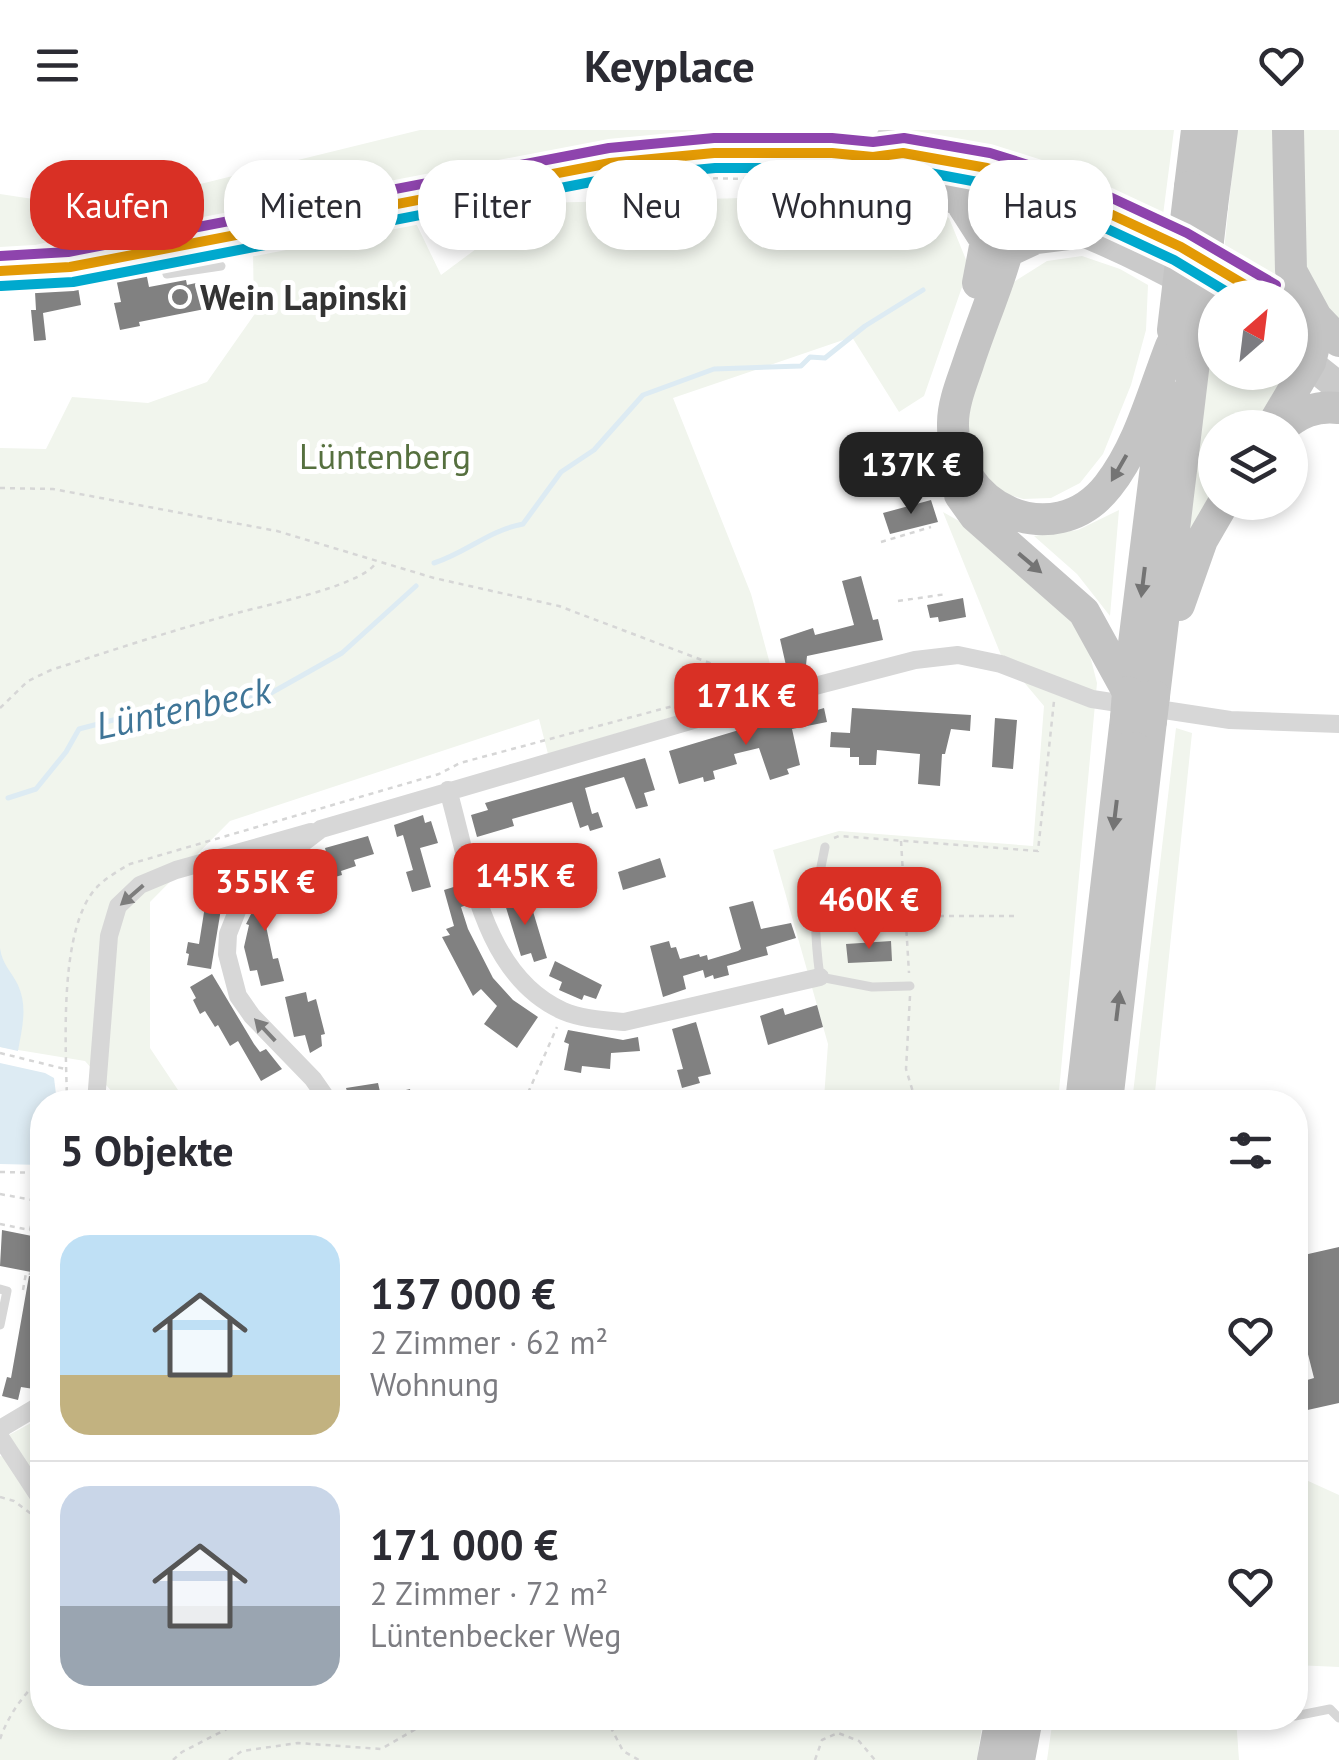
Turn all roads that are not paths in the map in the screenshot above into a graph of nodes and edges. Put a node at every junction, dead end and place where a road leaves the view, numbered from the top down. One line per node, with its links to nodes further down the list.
1 (890, 130): 5 (street)
2 (1197, 130): 10 (highway)
3 (1222, 130): 10 (highway)
4 (1288, 130): 20 (highway)
5 (873, 158): 6 (main road); 7 (main road); 8 (main road)
6 (876, 160)
7 (968, 165)
8 (566, 171)
9 (948, 193): 12 (highway)
10 (1201, 197): 23 (highway, bridge)
11 (418, 204): 17 (main road)
12 (968, 211)
13 (1113, 215): 19 (main road)
14 (1113, 246): 21 (main road)
15 (994, 250): 30 (highway, one-way to 30)
16 (995, 250): 23 (highway, one-way to 16)
17 (217, 252): 18 (main road); 18 (lane)
18 (2, 271)
19 (1257, 280)
20 (1278, 280)
21 (1198, 288)
22 (1308, 312): 25 (highway)
23 (1180, 340): 30 (highway)
24 (1308, 341): 26 (main road)
25 (1339, 341)
26 (1339, 387)
27 (1339, 408): 28 (highway)
28 (1308, 411)
29 (1215, 520): 30 (highway)
30 (1140, 707): 39 (highway, one-way to 39); 40 (highway, one-way to 30)
31 (1339, 724): 32 (street)
32 (448, 790): 33 (street); 35 (street)
33 (321, 829): 37 (street, one-way to 37); 38 (street, one-way to 33)
34 (825, 847): 35 (lane)
35 (820, 977): 36 (lane)
36 (910, 986)
37 (97, 1090)
38 (321, 1090)
39 (1083, 1090)
40 (1108, 1090)
41 (0, 1289): 42 (lane)
42 (0, 1326)
43 (30, 1413): 44 (street)
44 (0, 1429)
45 (0, 1437): 46 (street)
46 (30, 1483)
47 (1308, 1713): 48 (lane)
48 (1339, 1718)
49 (999, 1730): 51 (highway)
50 (1025, 1730): 52 (highway)
51 (993, 1760)
52 (1019, 1760)

